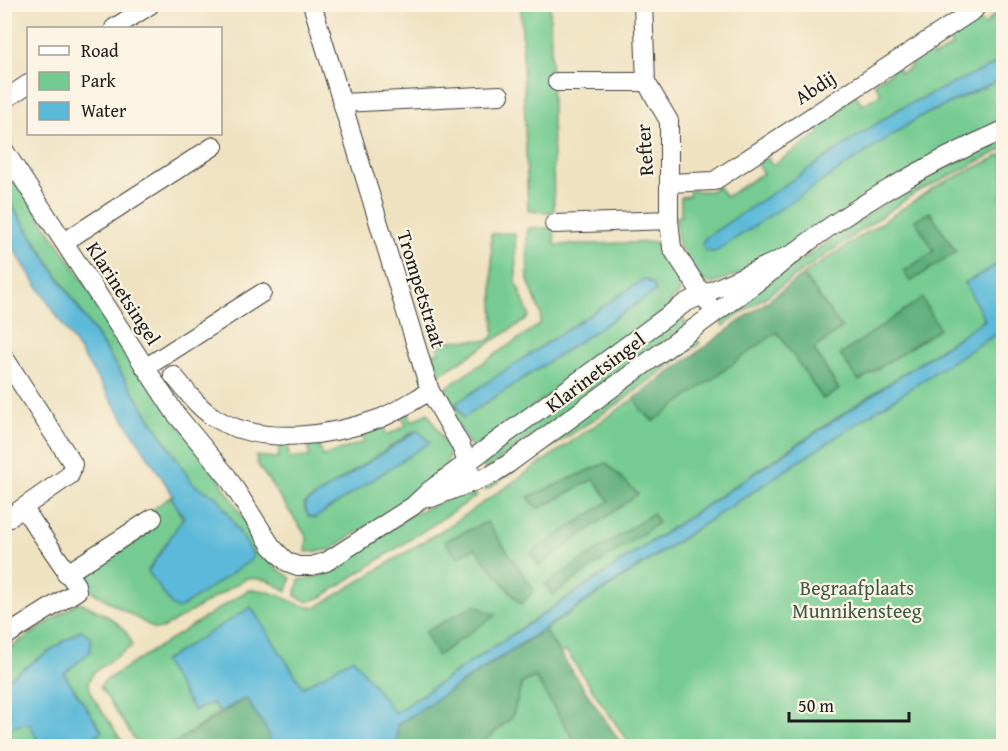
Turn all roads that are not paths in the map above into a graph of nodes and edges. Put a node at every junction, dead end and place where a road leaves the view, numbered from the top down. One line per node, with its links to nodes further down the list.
1 (312, 4): 11 (street, Trompetstraat)
2 (643, 4): 7 (street, Refter)
3 (977, 4): 15 (street, Abdij)
4 (150, 5): 5 (street)
5 (116, 27)
6 (557, 82): 7 (street)
7 (646, 82): 15 (street, Refter)
8 (27, 85): 10 (street)
9 (500, 95): 11 (street)
10 (4, 100)
11 (342, 103): 26 (street, Trompetstraat)
12 (1004, 130): 19 (street, Klarinetsingel)
13 (214, 146): 18 (street, Klarinetsingel)
14 (4, 150): 18 (street, Klarinetsingel)
15 (669, 183): 16 (street, Refter)
16 (669, 220): 17 (street); 21 (street, Refter)
17 (554, 224)
18 (64, 242): 24 (street, Klarinetsingel)
19 (792, 254): 21 (street, Klarinetsingel); 22 (street, Klarinetsingel)
20 (262, 293): 24 (street, Klarinetsingel)
21 (702, 294): 22 (street, Refter); 27 (street, Klarinetsingel)
22 (714, 311): 28 (street, Klarinetsingel)
23 (4, 357): 30 (street)
24 (145, 368): 29 (street, Klarinetsingel)
25 (173, 375): 26 (street)
26 (430, 392): 27 (street, Trompetstraat)
27 (467, 464): 28 (street, Trompetstraat); 29 (street, Klarinetsingel)
28 (476, 482): 29 (street, Klarinetsingel)
29 (413, 506)
30 (24, 509): 32 (street); 33 (street)
31 (153, 518): 33 (street)
32 (4, 521)
33 (66, 574): 34 (street)
34 (4, 637)

